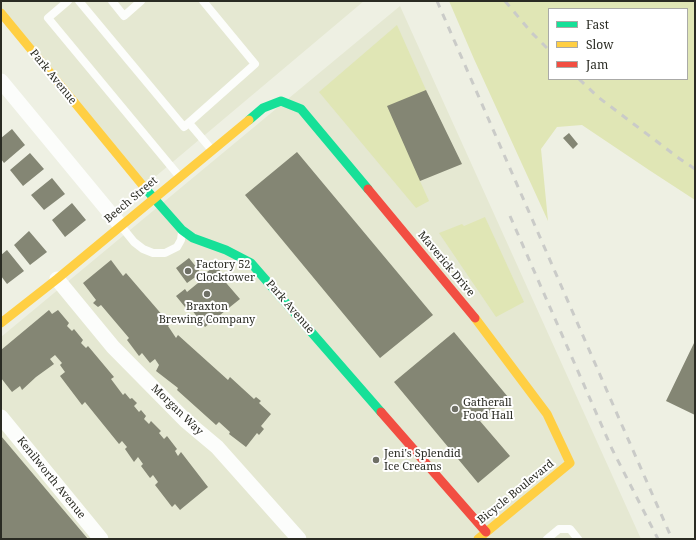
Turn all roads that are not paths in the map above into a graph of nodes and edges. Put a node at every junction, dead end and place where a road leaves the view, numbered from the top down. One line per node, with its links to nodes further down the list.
1 (68, 1): 11 (lane)
2 (79, 1): 9 (lane)
3 (112, 1): 4 (lane)
4 (141, 1)
5 (203, 1): 9 (lane)
6 (1, 13): 12 (street, Park Avenue)
7 (1, 81): 13 (street)
8 (281, 101): 10 (street, Beech Street); 18 (street, Maverick Drive)
9 (189, 123): 10 (lane)
10 (212, 149): 11 (street, Beech Street)
11 (179, 176): 12 (street, Beech Street)
12 (152, 198): 13 (street, Beech Street); 14 (street, Park Avenue)
13 (120, 225): 14 (lane); 15 (street, Beech Street)
14 (182, 230): 19 (street, Park Avenue)
15 (57, 279): 16 (street, Beech Street); 21 (street, Morgan Way)
16 (1, 323)
17 (1, 417): 20 (street, Kenilworth Avenue)
18 (570, 463): 19 (street, Bicycle Boulevard)
19 (486, 532): 22 (street, Bicycle Boulevard)
20 (101, 539)
21 (299, 539)
22 (478, 539)
23 (546, 539): 24 (lane)
24 (578, 539)

